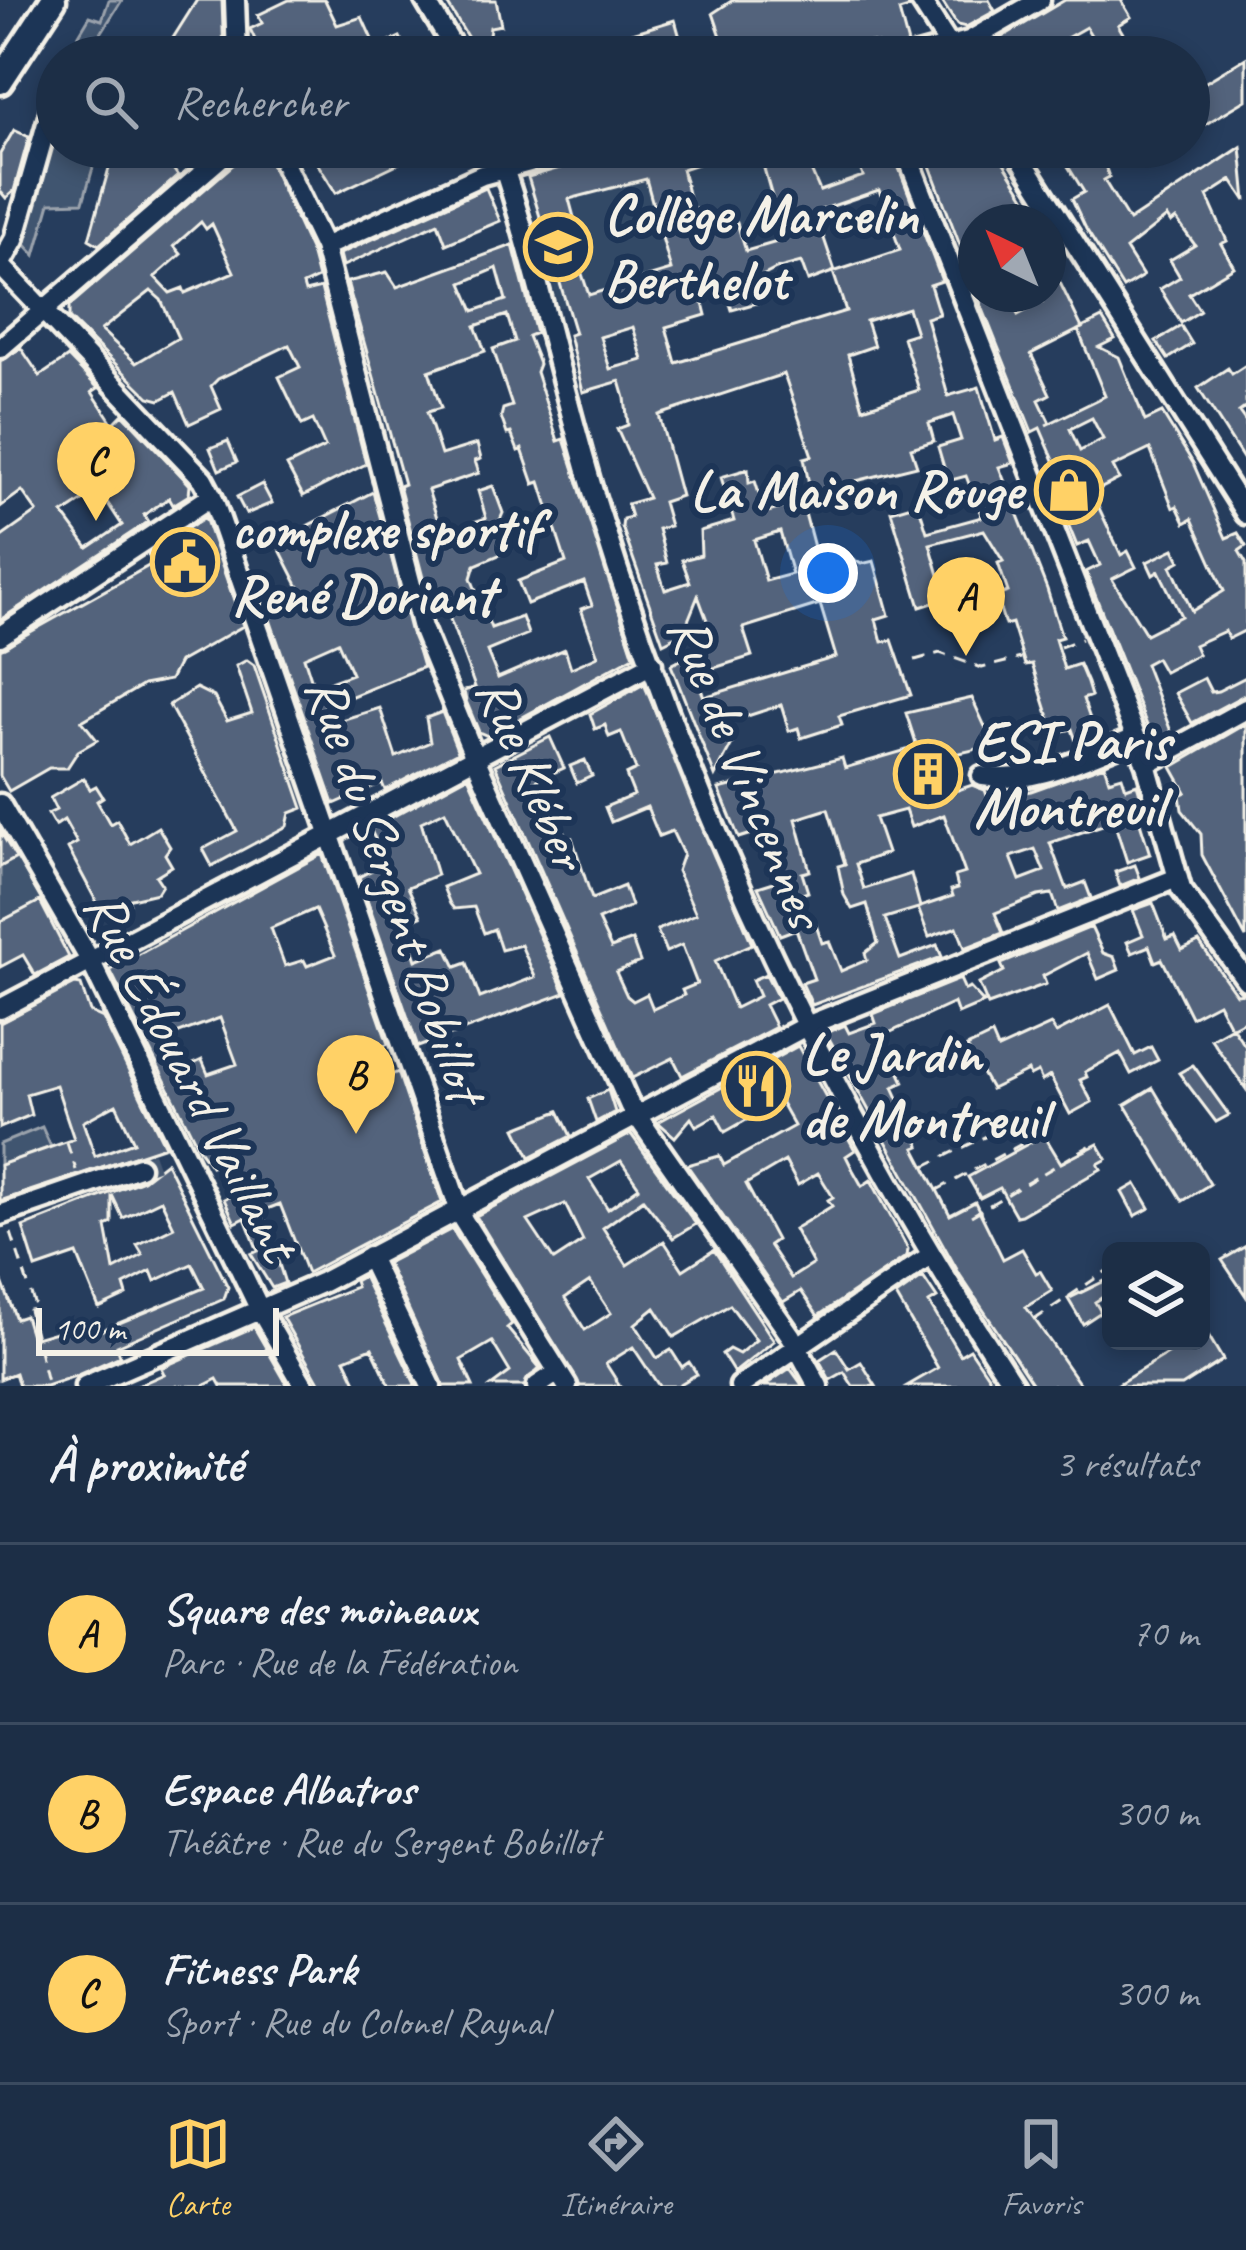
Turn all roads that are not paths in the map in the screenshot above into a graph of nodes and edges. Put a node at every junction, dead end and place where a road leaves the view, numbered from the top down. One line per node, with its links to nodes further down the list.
1 (53, 0): 10 (main road)
2 (235, 0): 6 (street)
3 (425, 0): 7 (street)
4 (920, 0): 8 (street)
5 (1040, 0): 9 (street)
6 (236, 36)
7 (446, 36)
8 (943, 36)
9 (980, 36)
10 (8, 49): 11 (main road)
11 (0, 81)
12 (36, 162): 20 (street)
13 (209, 168): 21 (street)
14 (286, 168): 19 (street, Rue Kléber)
15 (508, 168): 18 (street)
16 (912, 168): 28 (street)
17 (1027, 168): 24 (street)
18 (504, 169): 19 (street); 26 (street, Rue de Vincennes)
19 (324, 247): 29 (street, Rue Kléber)
20 (0, 265): 21 (street, Rue du Sergent Bobillot)
21 (43, 310): 22 (street); 23 (street, Rue du Sergent Bobillot)
22 (0, 349)
23 (212, 496): 25 (street); 33 (street, Rue du Sergent Bobillot)
24 (1246, 514)
25 (0, 637)
26 (652, 664): 29 (street); 38 (street, Rue de Vincennes)
27 (1246, 709): 30 (street)
28 (1136, 737): 30 (street); 31 (street)
29 (475, 758): 33 (street); 39 (street, Rue Kléber)
30 (1146, 764): 34 (street)
31 (982, 776)
32 (0, 804): 35 (street, Rue Édouard Vaillant)
33 (328, 835): 35 (street); 41 (street, Rue du Sergent Bobillot)
34 (1177, 878): 36 (street); 38 (street)
35 (91, 962): 37 (street); 45 (street, Rue Édouard Vaillant)
36 (1246, 980)
37 (0, 1009)
38 (806, 1026): 39 (street); 43 (street, Rue de Vincennes)
39 (636, 1116): 41 (street); 46 (street, Rue Kléber)
40 (140, 1167): 42 (street)
41 (459, 1208): 44 (street); 47 (street, Rue du Sergent Bobillot)
42 (2, 1215)
43 (930, 1256): 46 (street); 55 (street, Rue de Vincennes)
44 (369, 1257): 45 (street); 51 (street)
45 (260, 1310): 48 (street); 50 (street, Rue Édouard Vaillant)
46 (795, 1349): 53 (street); 54 (street, Rue Kléber)
47 (562, 1379): 52 (street)
48 (111, 1381): 49 (street)
49 (85, 1386)
50 (304, 1386)
51 (431, 1386)
52 (537, 1386)
53 (740, 1386)
54 (818, 1386)
55 (1014, 1386)

